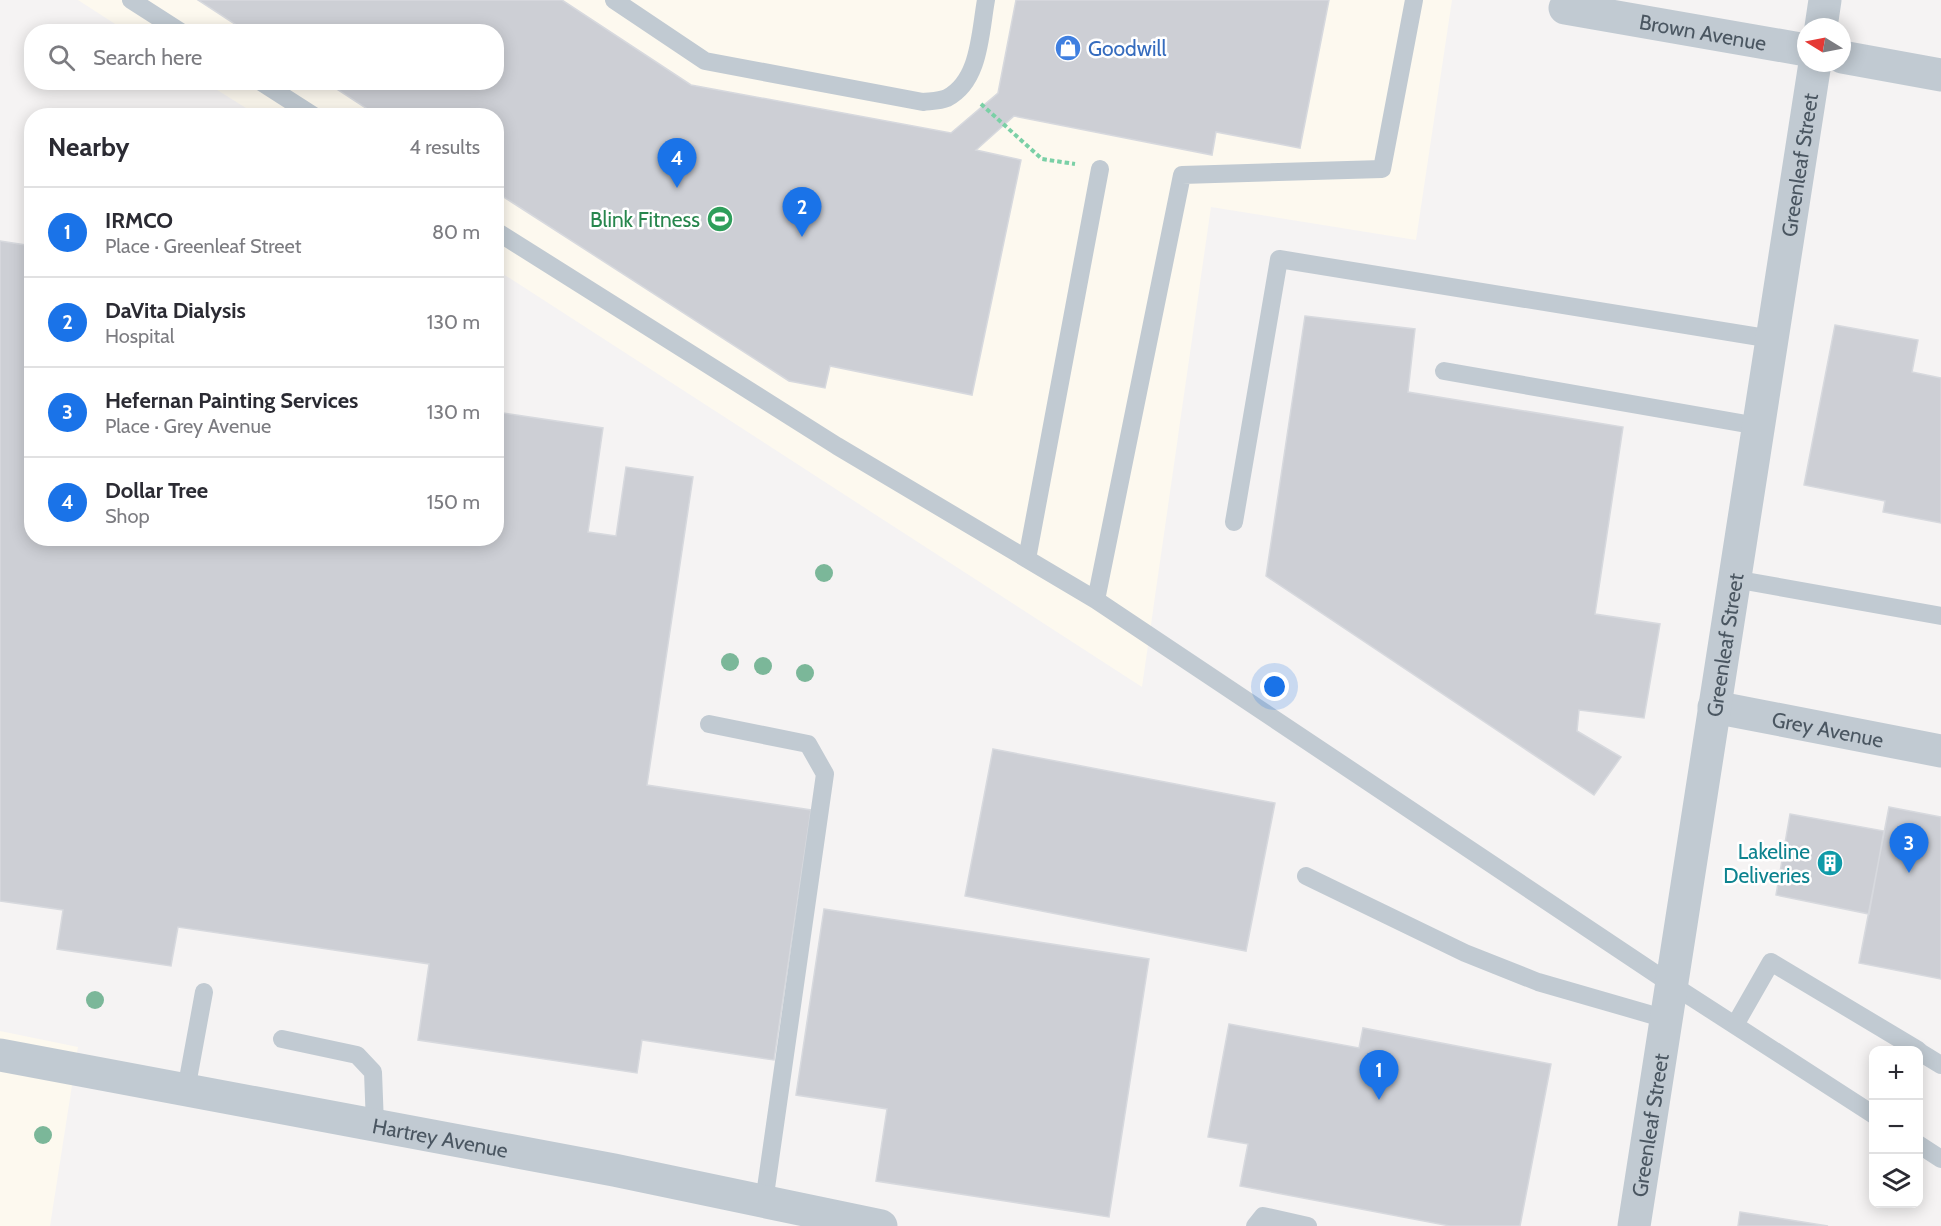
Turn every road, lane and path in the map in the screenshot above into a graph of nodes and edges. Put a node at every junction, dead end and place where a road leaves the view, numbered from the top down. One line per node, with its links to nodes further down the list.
1 (131, 0): 8 (lane)
2 (614, 0): 13 (lane)
3 (986, 0): 13 (lane)
4 (1414, 0): 24 (lane)
5 (1825, 0): 7 (street)
6 (1564, 8): 9 (street, Brown Avenue)
7 (1822, 18)
8 (168, 24)
9 (1797, 48)
10 (1851, 59): 12 (street)
11 (1814, 72): 18 (street, Greenleaf Street)
12 (1941, 75)
13 (962, 88): 16 (path)
14 (273, 90): 15 (lane)
15 (302, 108)
16 (1100, 169): 22 (lane)
17 (504, 236): 22 (lane)
18 (1772, 339): 20 (street, Greenleaf Street); 21 (lane)
19 (1444, 371): 20 (lane)
20 (1758, 426): 23 (street, Greenleaf Street)
21 (1234, 522)
22 (1027, 559): 24 (lane)
23 (1734, 579): 25 (lane); 26 (street, Greenleaf Street)
24 (1096, 600): 30 (lane)
25 (1941, 616)
26 (1714, 707): 28 (street, Grey Avenue); 30 (street, Greenleaf Street)
27 (709, 724): 44 (lane)
28 (1941, 751)
29 (1306, 876): 32 (lane)
30 (1671, 984): 32 (street, Greenleaf Street); 33 (lane)
31 (204, 992): 39 (lane)
32 (1666, 1019): 48 (street, Greenleaf Street)
33 (1735, 1025): 35 (lane); 40 (lane)
34 (282, 1039): 41 (lane)
35 (1910, 1046)
36 (1923, 1054): 38 (lane)
37 (0, 1055): 39 (street, Hartrey Avenue)
38 (1941, 1065)
39 (186, 1090): 41 (street, Hartrey Avenue)
40 (1869, 1112)
41 (375, 1125): 44 (street, Hartrey Avenue)
42 (1923, 1147): 43 (lane)
43 (1941, 1159)
44 (764, 1202): 45 (street, Hartrey Avenue)
45 (881, 1226)
46 (1255, 1226): 47 (lane)
47 (1308, 1226)
48 (1634, 1226)

